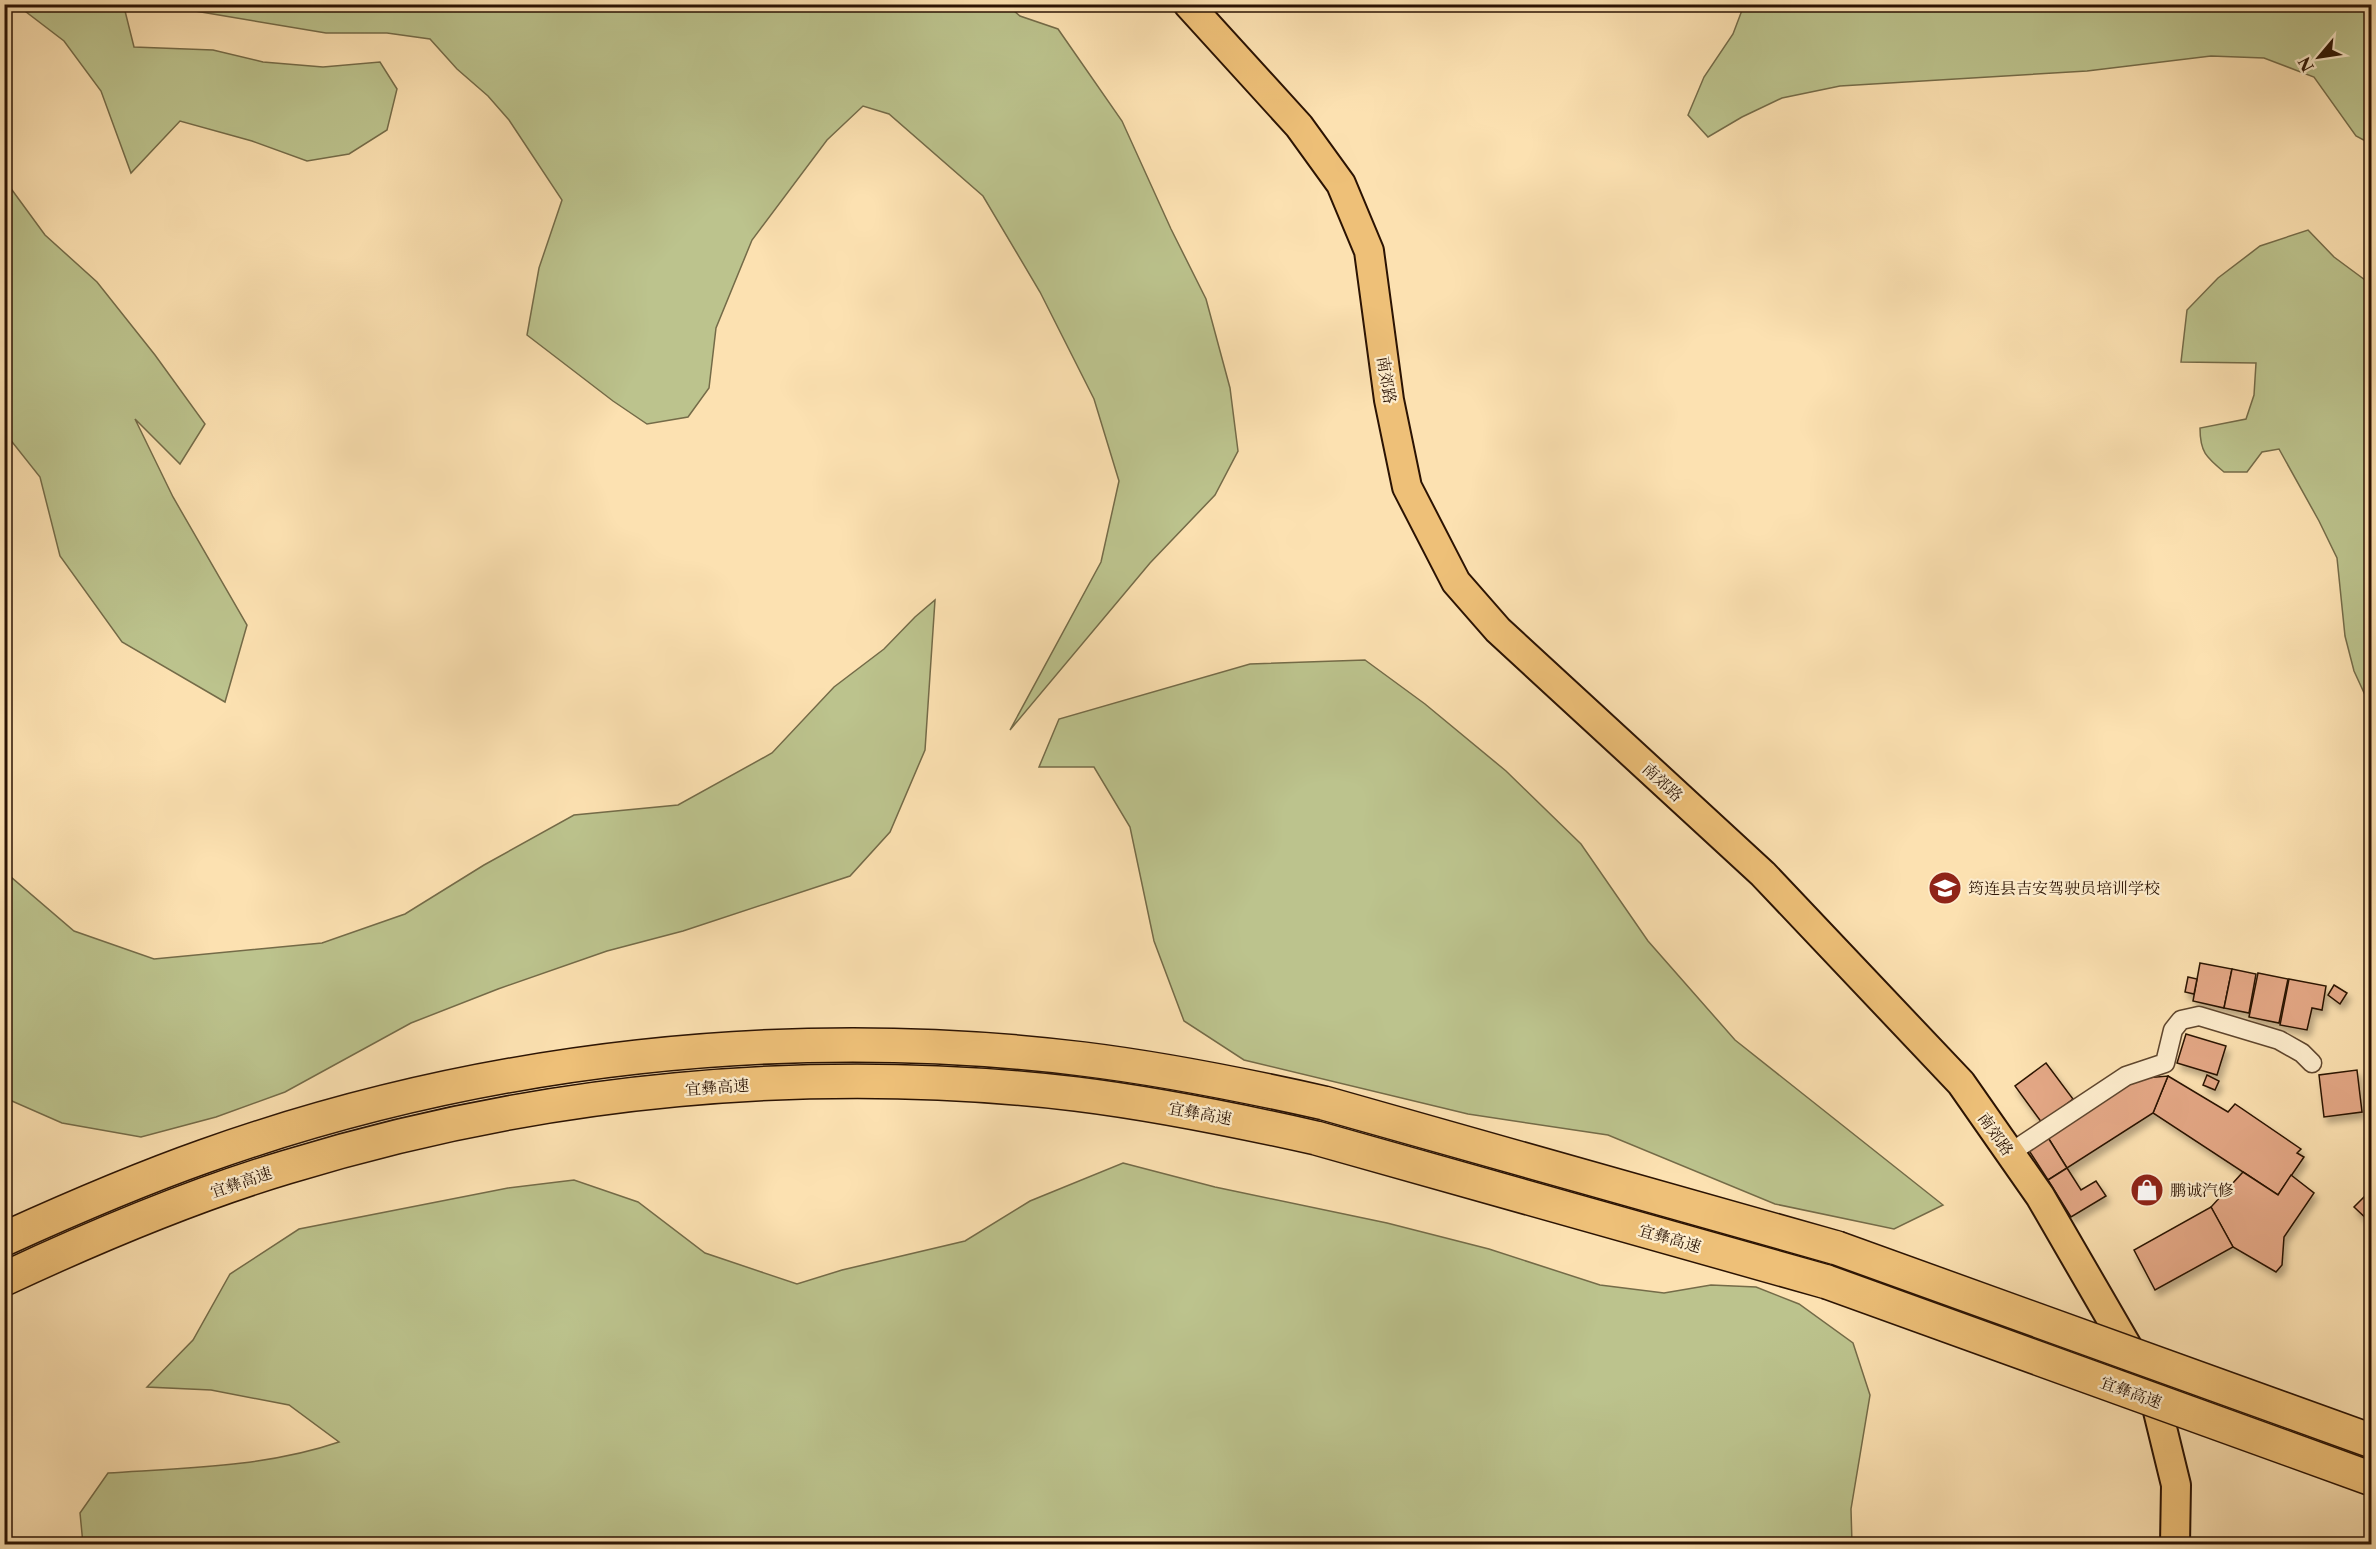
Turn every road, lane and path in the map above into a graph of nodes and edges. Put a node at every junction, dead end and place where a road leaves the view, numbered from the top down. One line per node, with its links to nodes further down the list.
1 (1188, 4): 3 (main road, 南郊路)
2 (2312, 1063): 3 (street)
3 (2010, 1153): 8 (main road, 南郊路)
4 (4, 1239): 6 (highway, bridge)
5 (4, 1279): 7 (highway, 宜彝高速, bridge)
6 (2372, 1441)
7 (2372, 1479)
8 (2175, 1545)

